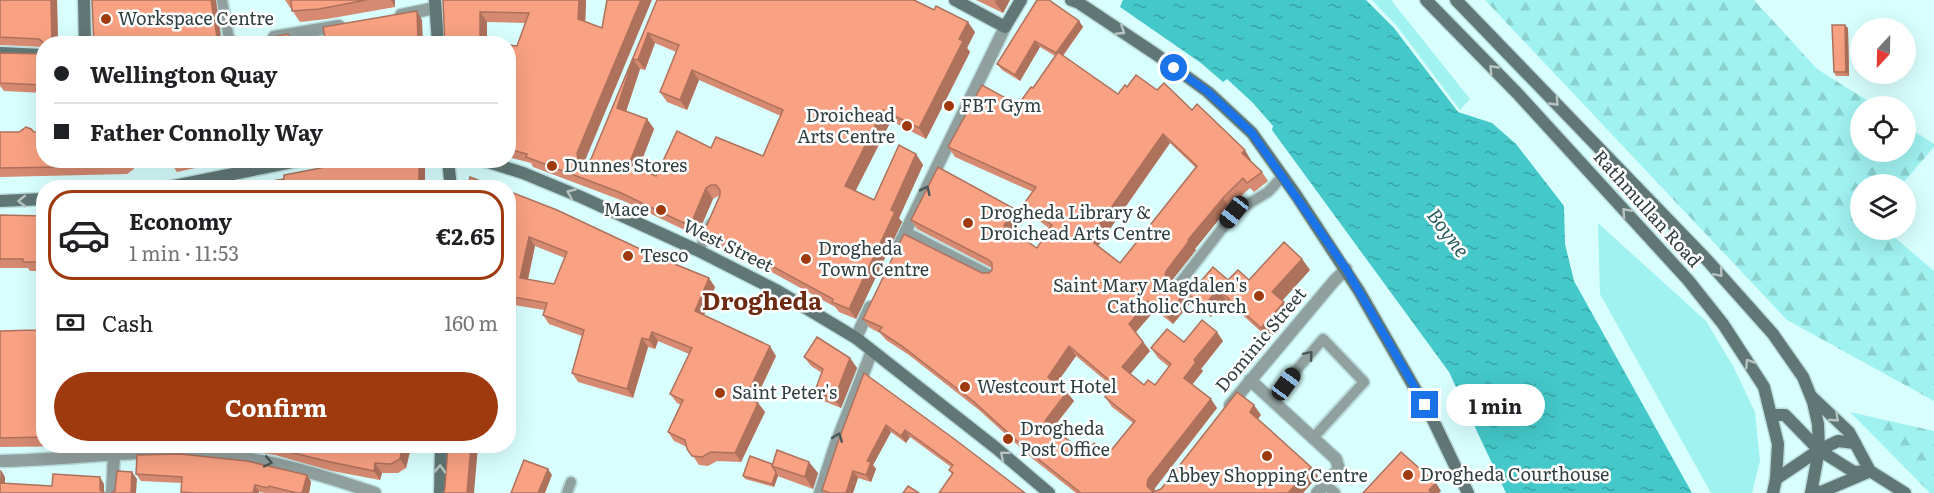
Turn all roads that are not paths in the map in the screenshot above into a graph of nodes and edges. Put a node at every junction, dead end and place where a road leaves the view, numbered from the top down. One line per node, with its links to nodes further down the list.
1 (84, 0): 12 (main road)
2 (222, 0): 13 (lane)
3 (955, 0): 11 (main road)
4 (1021, 0): 11 (main road)
5 (1071, 0): 20 (main road, one-way to 20)
6 (1426, 0): 37 (main road, Rathmullan Road, one-way to 6)
7 (1456, 0): 35 (main road, Rathmullan Road, one-way to 35)
8 (435, 4): 9 (street); 15 (main road)
9 (388, 18)
10 (348, 24): 14 (street)
11 (1005, 27): 25 (street, one-way to 11)
12 (85, 36)
13 (229, 36)
14 (281, 36)
15 (437, 36)
16 (0, 52): 17 (main road)
17 (36, 54)
18 (263, 168): 21 (main road)
19 (509, 168): 26 (main road, West Street, one-way to 19)
20 (1283, 176): 28 (main road); 30 (lane)
21 (203, 180)
22 (36, 199): 23 (main road, one-way to 23)
23 (0, 201)
24 (716, 212): 26 (lane)
25 (906, 232): 27 (street); 29 (lane)
26 (699, 251): 32 (main road, West Street)
27 (891, 264)
28 (1346, 269): 34 (street, Dominic Street); 58 (main road)
29 (992, 276)
30 (1179, 284)
31 (876, 296): 32 (street)
32 (856, 338): 33 (main road, West Street)
33 (872, 351): 56 (street, one-way to 33); 57 (main road, West Street, one-way to 33)
34 (1250, 380): 36 (street); 38 (street, Dominic Street)
35 (1811, 396): 40 (main road, Rathmullan Road, one-way to 40); 41 (main road)
36 (1273, 402): 39 (street); 39 (lane, one-way to 39)
37 (1772, 415): 41 (main road, Rathmullan Road); 48 (main road)
38 (1220, 418)
39 (1313, 438): 50 (street)
40 (1855, 443): 41 (main road); 47 (main road, Rathmullan Road)
41 (1819, 450): 47 (main road, Rathmullan Road); 48 (main road); 51 (main road)
42 (137, 453): 45 (street, one-way to 42)
43 (180, 453): 53 (street, one-way to 53)
44 (441, 453): 54 (main road, one-way to 44)
45 (114, 455): 46 (street); 52 (street)
46 (0, 461)
47 (1870, 471): 51 (main road); 60 (main road, Rathmullan Road)
48 (1776, 479): 59 (main road)
49 (572, 482): 55 (lane)
50 (1326, 490)
51 (1812, 492)
52 (112, 493)
53 (375, 493)
54 (440, 493)
55 (567, 493)
56 (820, 493)
57 (1049, 493)
58 (1468, 493)
59 (1773, 493)
60 (1905, 493)

